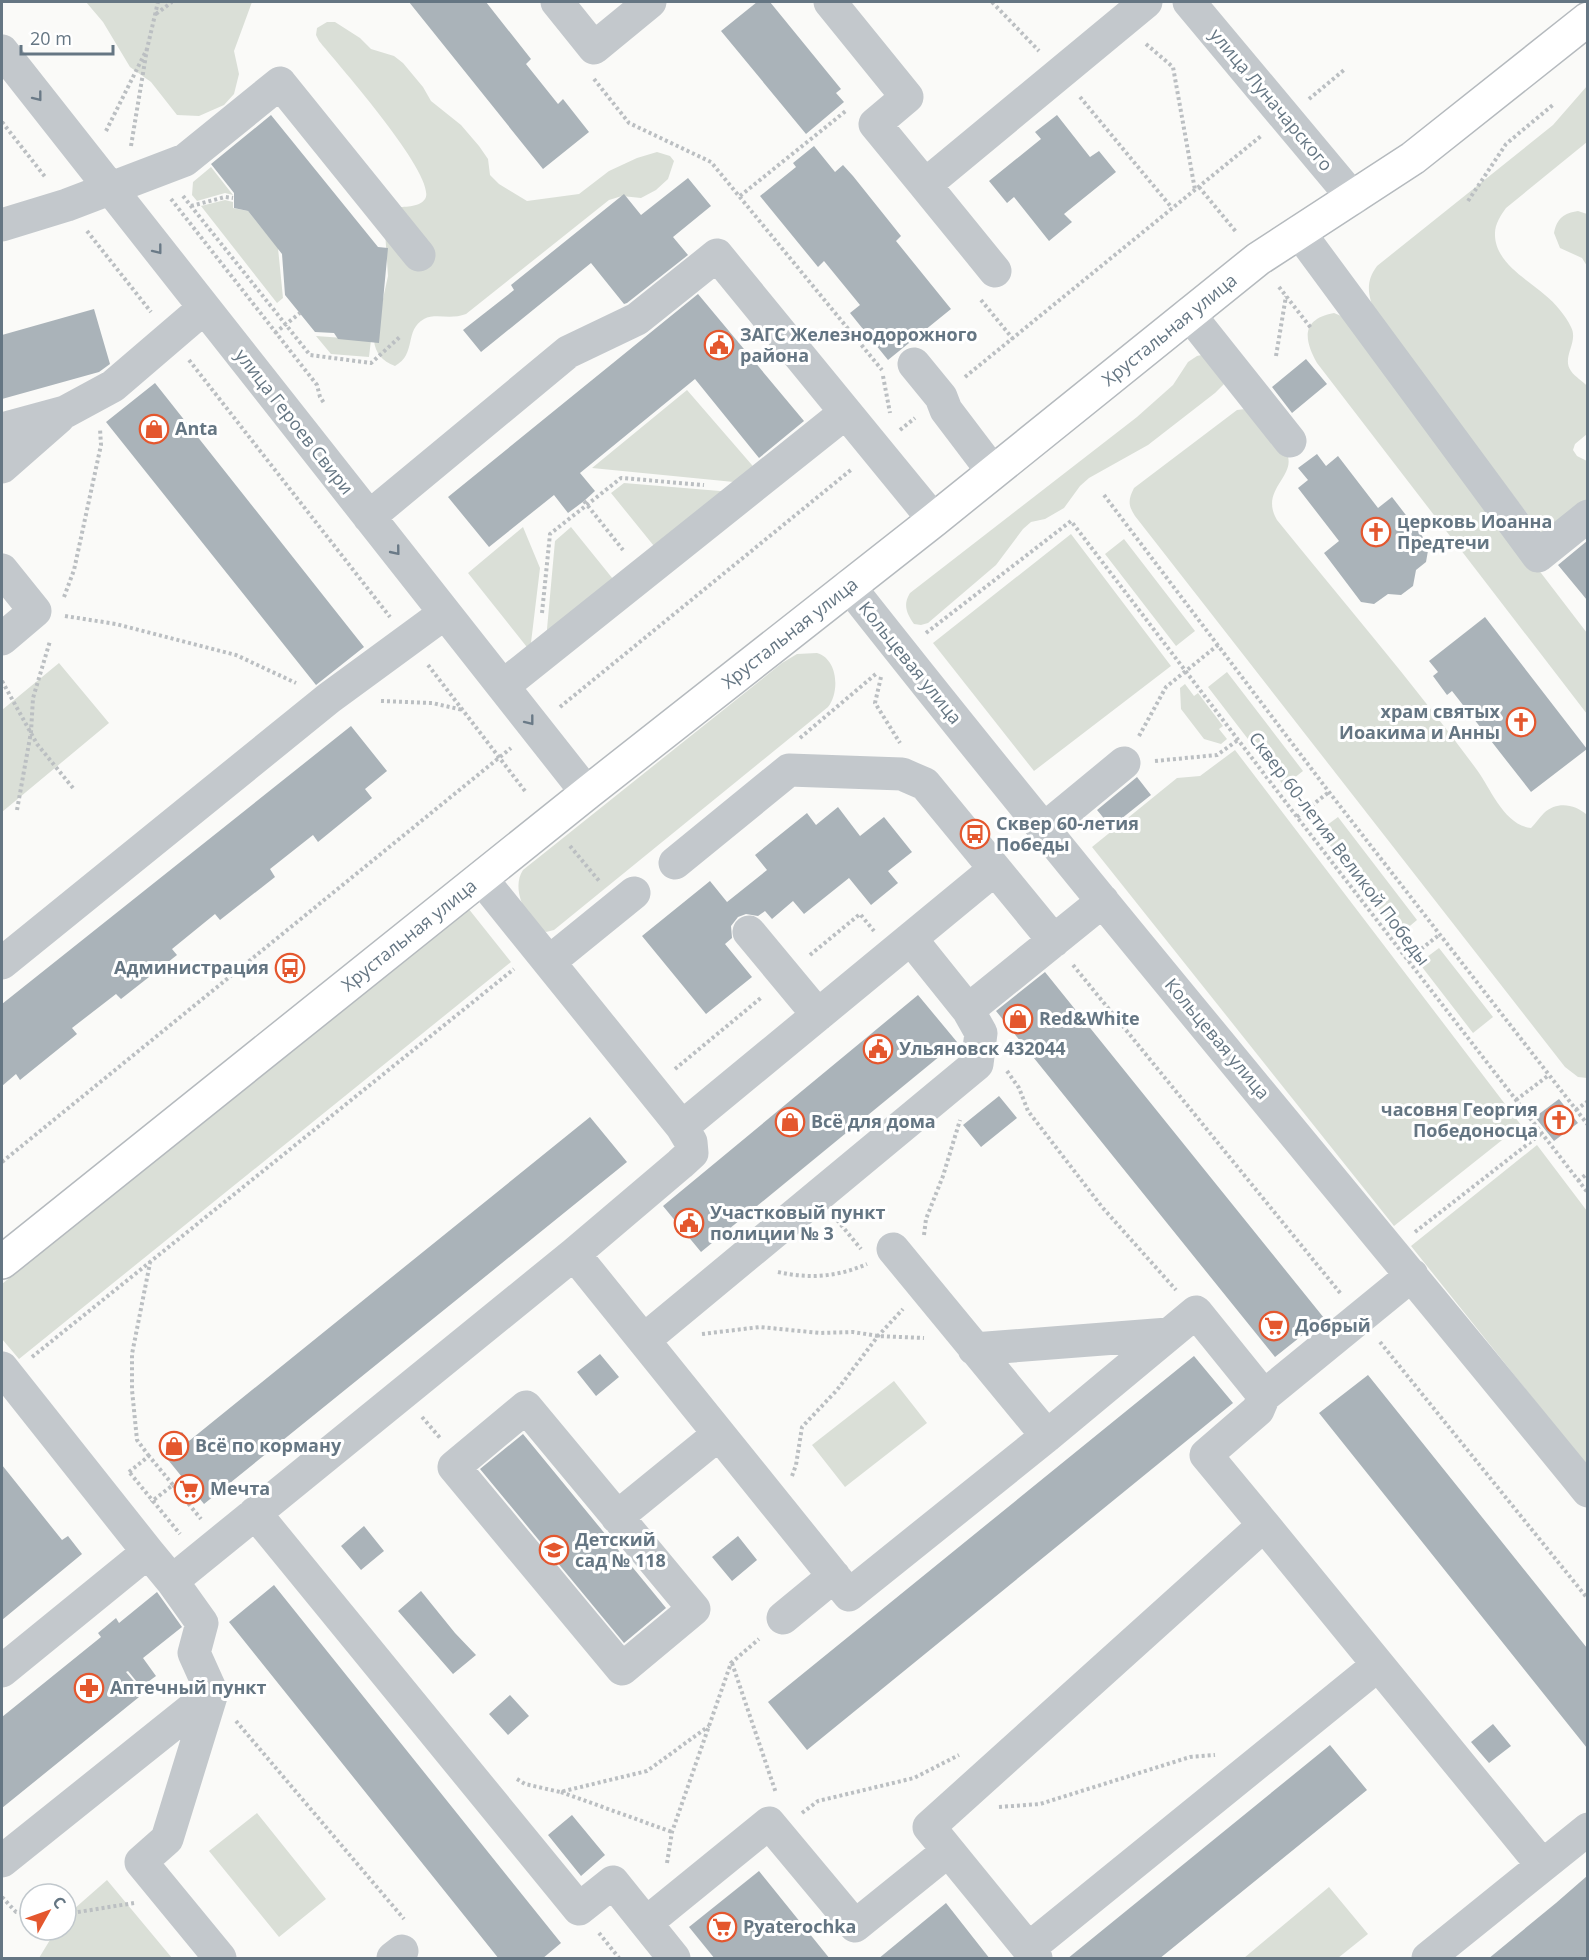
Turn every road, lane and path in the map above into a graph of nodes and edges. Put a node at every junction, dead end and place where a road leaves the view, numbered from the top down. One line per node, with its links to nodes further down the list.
1 (158, 2): 9 (path)
2 (172, 2): 9 (path)
3 (557, 2): 4 (street)
4 (650, 2)
5 (830, 2): 24 (street)
6 (992, 2): 15 (path)
7 (1146, 2): 15 (street)
8 (1196, 4): 30 (street, улица Луначарского)
9 (154, 15): 12 (path)
10 (1587, 19): 30 (main road, Хрустальная улица)
11 (1141, 38): 27 (path)
12 (147, 49): 22 (path); 23 (path)
13 (2, 51): 26 (street, улица Героев Свири, one-way to 26)
14 (1344, 70): 16 (path)
15 (1060, 73): 24 (street); 34 (path)
16 (1306, 101)
17 (1554, 104): 31 (path)
18 (853, 105): 28 (path)
19 (2, 122): 32 (path)
20 (629, 123): 28 (path)
21 (1261, 136): 25 (path)
22 (103, 138)
23 (153, 172): 26 (street); 33 (path); 38 (street); 47 (path)
24 (925, 185): 39 (street)
25 (1199, 187): 27 (path); 37 (path)
26 (110, 189): 32 (street); 42 (street, улица Героев Свири, one-way to 42)
27 (1195, 190): 34 (path)
28 (740, 196): 51 (path)
29 (233, 198): 33 (path)
30 (1353, 198): 36 (main road, Хрустальная улица)
31 (1468, 201)
32 (67, 205): 35 (street); 48 (path)
33 (191, 206): 45 (path)
34 (1172, 208): 53 (path)
35 (2, 225)
36 (1299, 232): 44 (main road, Хрустальная улица); 65 (street)
37 (1237, 233)
38 (419, 255)
39 (995, 271)
40 (1279, 287): 41 (path)
41 (1286, 296): 46 (path); 50 (path)
42 (204, 308): 48 (street); 66 (street, улица Героев Свири)
43 (300, 313): 45 (path)
44 (1189, 314): 58 (street); 61 (main road, Хрустальная улица)
45 (286, 324): 47 (path); 49 (path)
46 (1311, 328)
47 (276, 333): 54 (path)
48 (170, 336): 55 (street); 75 (path)
49 (401, 336)
50 (1276, 356)
51 (881, 369): 52 (path); 59 (path)
52 (901, 371): 53 (street)
53 (941, 397): 59 (path); 61 (street)
54 (326, 406)
55 (65, 412): 57 (street); 60 (street)
56 (845, 412): 59 (street); 62 (street); 66 (street)
57 (2, 429)
58 (1290, 441)
59 (885, 442): 67 (street); 82 (path)
60 (2, 467)
61 (993, 472): 67 (main road, Хрустальная улица)
62 (750, 489): 64 (path); 69 (street)
63 (1104, 495): 76 (path)
64 (585, 503): 69 (path); 77 (path)
65 (1587, 516)
66 (369, 517): 72 (street, улица Героев Свири, one-way to 72)
67 (934, 520): 70 (main road, Хрустальная улица)
68 (2, 570): 71 (street)
69 (643, 575): 77 (street)
70 (849, 586): 94 (main road, Хрустальная улица); 96 (street, Кольцевая улица)
71 (35, 611): 74 (street); 81 (path)
72 (445, 613): 75 (street); 80 (street, улица Героев Свири)
73 (919, 638): 78 (path, Сквер 60-летия Великой Победы)
74 (2, 639)
75 (409, 641): 81 (street); 83 (path)
76 (1218, 645): 78 (path); 93 (path)
77 (538, 658): 80 (street); 82 (path)
78 (1186, 670): 86 (path, Сквер 60-летия Великой Победы); 90 (path)
79 (2, 681): 91 (path)
80 (503, 686): 94 (street, улица Героев Свири, one-way to 94)
81 (329, 698): 83 (path); 110 (street)
82 (560, 707): 84 (path)
83 (463, 711): 89 (path)
84 (553, 713)
85 (797, 740): 87 (path)
86 (1239, 740): 90 (path); 95 (path, Сквер 60-летия Великой Победы)
87 (900, 744)
88 (512, 747): 89 (path)
89 (499, 758): 92 (path); 120 (path)
90 (1124, 764): 96 (street)
91 (73, 788)
92 (525, 791)
93 (1329, 792): 95 (path); 105 (path)
94 (587, 793): 100 (main road, Хрустальная улица)
95 (1297, 817): 109 (path, Сквер 60-летия Великой Победы)
96 (1044, 830): 103 (street, Кольцевая улица)
97 (568, 845): 101 (path)
98 (675, 863): 99 (street)
99 (995, 869): 106 (street); 107 (street)
100 (481, 878): 108 (street); 127 (main road, Хрустальная улица)
101 (602, 885)
102 (634, 893): 108 (street)
103 (1103, 901): 107 (street); 124 (street, Кольцевая улица)
104 (748, 932): 111 (street)
105 (1439, 934): 109 (path); 113 (path)
106 (911, 939): 111 (street); 112 (street)
107 (1054, 941): 112 (street); 133 (path)
108 (544, 956): 118 (street); 128 (path)
109 (1407, 960): 114 (path, Сквер 60-летия Великой Победы)
110 (2, 963)
111 (818, 1016): 118 (street)
112 (976, 1036): 129 (street); 131 (path); 132 (path)
113 (1549, 1075): 114 (path); 116 (path)
114 (1516, 1100): 119 (path, Сквер 60-летия Великой Победы)
115 (1587, 1101): 116 (path)
116 (1576, 1110): 117 (path)
117 (1587, 1125)
118 (682, 1127): 125 (street)
119 (1542, 1133): 122 (path, Сквер 60-летия Великой Победы); 124 (path)
120 (2, 1162)
121 (1587, 1173): 122 (path)
122 (1578, 1181): 123 (path, Сквер 60-летия Великой Победы)
123 (1587, 1193)
124 (1391, 1250): 130 (street, Кольцевая улица)
125 (574, 1254): 134 (street); 140 (street)
126 (882, 1256): 129 (path); 131 (street)
127 (2, 1262)
128 (150, 1263): 139 (path); 144 (path)
129 (724, 1274): 134 (street)
130 (1412, 1275): 133 (street); 148 (street, Кольцевая улица)
131 (912, 1293): 136 (path); 138 (street)
132 (1196, 1312): 135 (street); 141 (street)
133 (1360, 1318): 141 (street); 158 (path)
134 (653, 1333): 136 (path); 142 (street)
135 (1168, 1334): 138 (street); 143 (street)
136 (878, 1336): 137 (path); 149 (path)
137 (934, 1338)
138 (974, 1349): 143 (street)
139 (4, 1371): 152 (street)
140 (403, 1394): 145 (path); 150 (street)
141 (1264, 1396): 153 (street)
142 (719, 1434): 149 (street); 151 (street)
143 (1047, 1436): 156 (street)
144 (149, 1456): 146 (path); 147 (path)
145 (460, 1462): 151 (street); 151 (street)
146 (129, 1472)
147 (173, 1485): 152 (path); 154 (path)
148 (1587, 1491)
149 (779, 1508): 156 (street)
150 (255, 1513): 154 (street); 180 (street)
151 (618, 1517)
152 (125, 1523): 155 (street)
153 (1264, 1525): 161 (street); 169 (street)
154 (220, 1542): 157 (street)
155 (148, 1552): 157 (street); 162 (street)
156 (834, 1576): 159 (street)
157 (172, 1581): 163 (street)
158 (1587, 1599)
159 (783, 1618): 160 (path)
160 (731, 1663): 164 (path); 170 (path)
161 (1378, 1665): 175 (street); 182 (street)
162 (2, 1671)
163 (212, 1693): 174 (street); 176 (street); 181 (path)
164 (709, 1726): 168 (path); 172 (path)
165 (966, 1751): 170 (path)
166 (1226, 1754): 169 (path)
167 (515, 1778): 168 (path)
168 (560, 1792): 172 (path)
169 (954, 1804): 173 (street)
170 (784, 1819): 173 (street); 180 (street)
171 (1587, 1829): 175 (street)
172 (672, 1832): 180 (path)
173 (948, 1851): 182 (street)
174 (2, 1861)
175 (1542, 1865): 185 (street)
176 (158, 1884): 179 (path); 183 (street)
177 (2, 1897): 178 (path)
178 (18, 1912)
179 (78, 1912)
180 (653, 1917): 184 (street)
181 (401, 1944)
182 (1032, 1954)
183 (220, 1959)
184 (674, 1959)
185 (1428, 1959)

